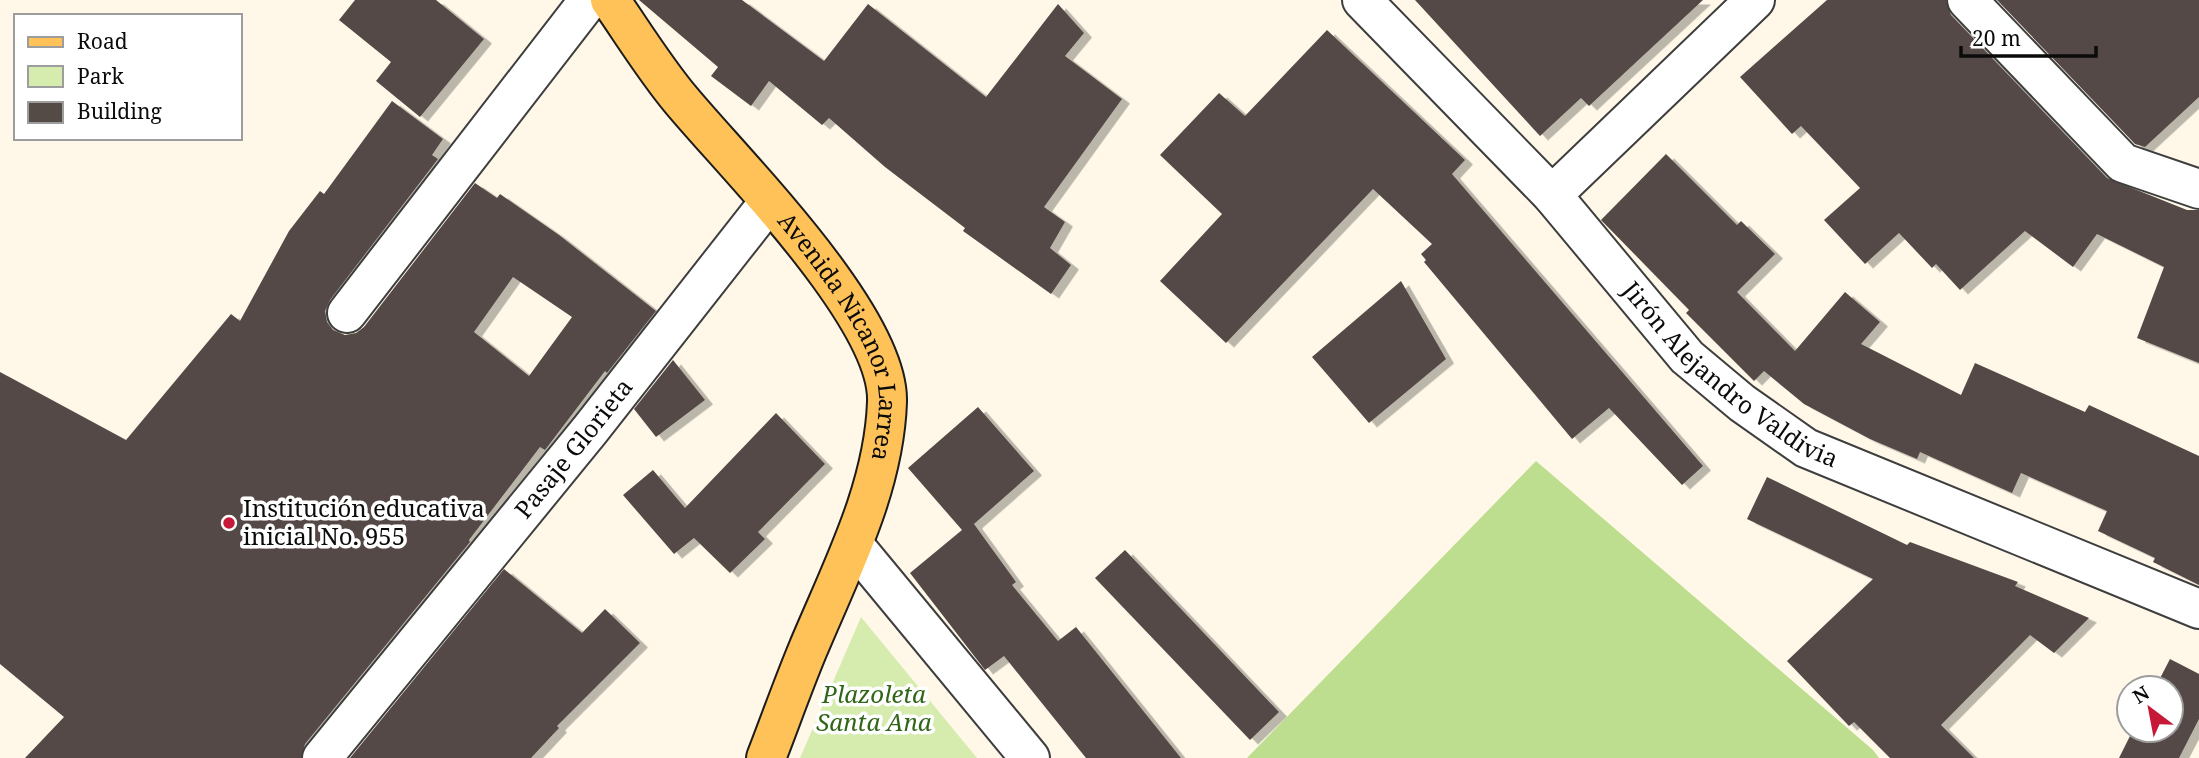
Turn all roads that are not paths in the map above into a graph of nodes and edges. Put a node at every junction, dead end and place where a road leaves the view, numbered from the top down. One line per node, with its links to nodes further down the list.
1 (589, 0): 9 (street)
2 (610, 0): 8 (main road, Avenida Nicanor Larrea)
3 (1362, 0): 7 (street, Jirón Alejandro Valdivia)
4 (1755, 0): 7 (street)
5 (1967, 0): 6 (street)
6 (2199, 189)
7 (1552, 195): 11 (street, Jirón Alejandro Valdivia)
8 (769, 202): 10 (main road, Avenida Nicanor Larrea); 12 (street, Pasaje Glorieta)
9 (347, 313)
10 (853, 544): 13 (main road, Avenida Nicanor Larrea); 14 (street)
11 (2199, 609)
12 (323, 758)
13 (766, 758)
14 (1030, 758)

